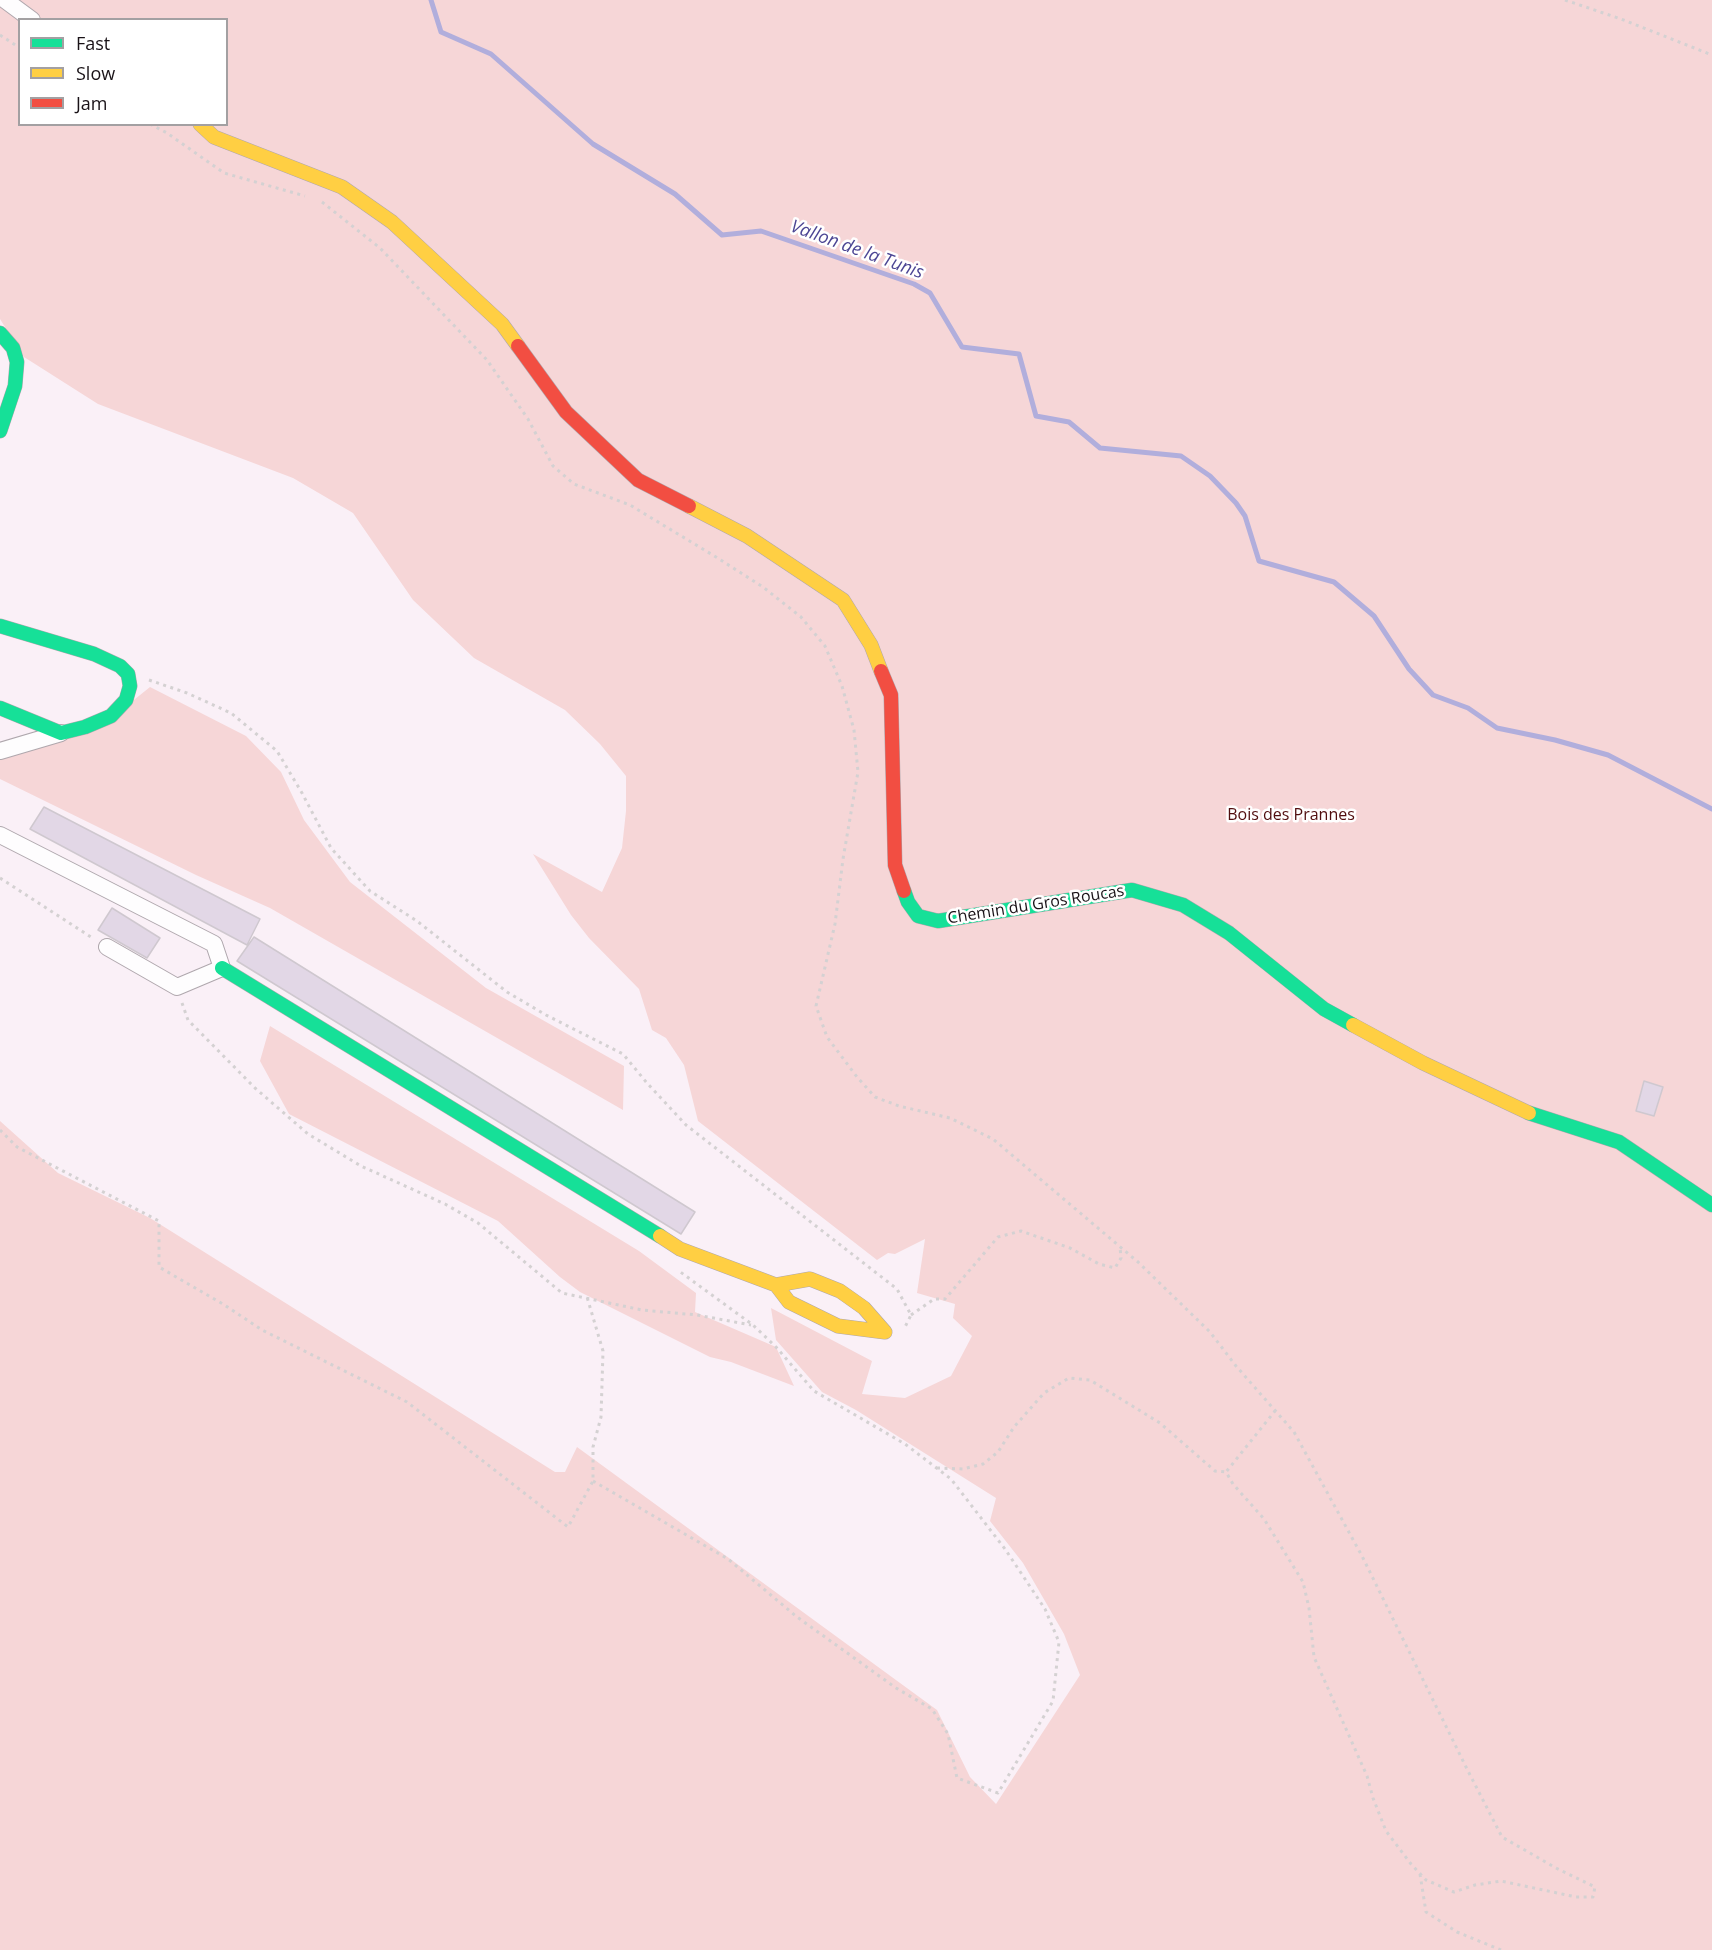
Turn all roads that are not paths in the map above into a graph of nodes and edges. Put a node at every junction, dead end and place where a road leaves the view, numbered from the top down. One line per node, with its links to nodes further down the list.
1 (5, 0): 2 (street)
2 (29, 18)
3 (202, 126): 13 (street, Chemin du Gros Roucas)
4 (0, 333): 5 (street)
5 (0, 430)
6 (0, 626): 8 (street)
7 (0, 708): 8 (street)
8 (61, 733): 9 (street)
9 (0, 751)
10 (0, 835): 12 (street)
11 (107, 947): 12 (street)
12 (222, 968): 14 (street)
13 (1712, 1204)
14 (776, 1286): 14 (street)

